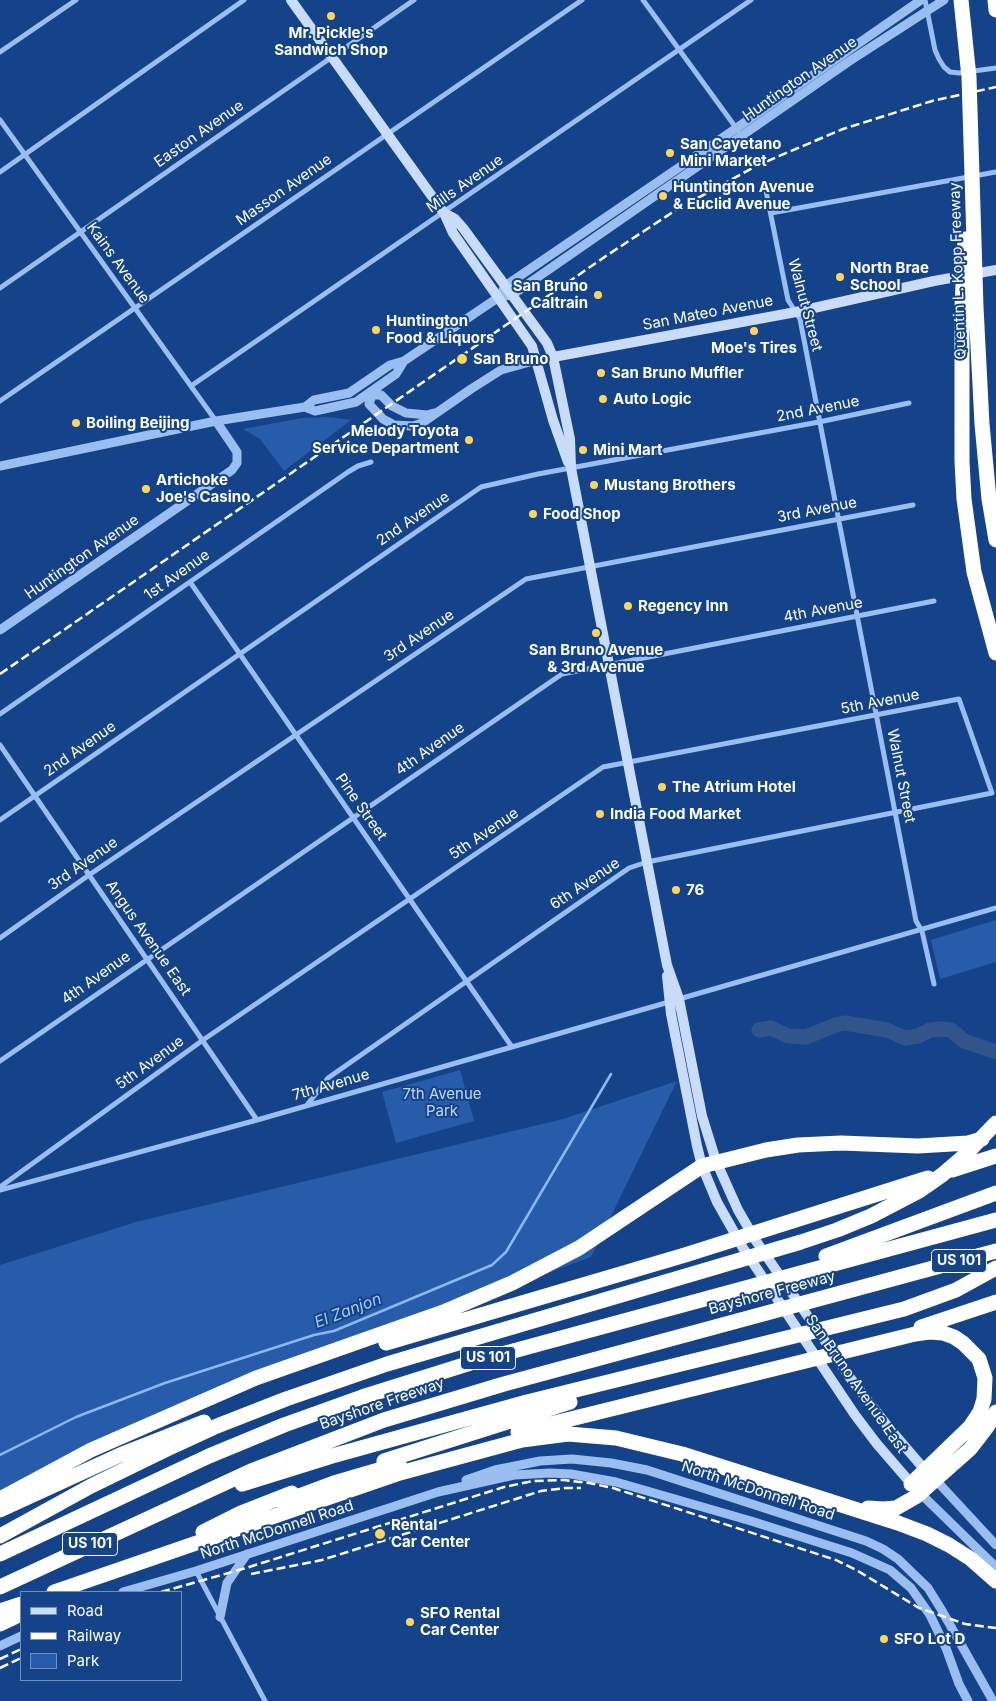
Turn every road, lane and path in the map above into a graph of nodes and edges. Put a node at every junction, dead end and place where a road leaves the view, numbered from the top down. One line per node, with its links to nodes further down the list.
1 (76, 0): 16 (street)
2 (244, 0): 22 (street)
3 (291, 0): 17 (main road)
4 (414, 0): 17 (street, Easton Avenue)
5 (582, 0): 21 (street, Masson Avenue)
6 (643, 0): 15 (street)
7 (751, 0): 15 (street, Mills Avenue)
8 (921, 0): 20 (street, Huntington Avenue)
9 (925, 0): 14 (street)
10 (944, 0): 14 (street, Huntington Avenue)
11 (961, 0): 36 (highway)
12 (995, 0): 13 (highway)
13 (996, 10)
14 (927, 12): 18 (street); 20 (street, Huntington Avenue)
15 (679, 49): 20 (street); 26 (street, Mills Avenue)
16 (0, 52)
17 (332, 56): 21 (main road); 28 (street, Easton Avenue)
18 (996, 68)
19 (0, 120): 22 (street, Kains Avenue)
20 (739, 132): 30 (street, Huntington Avenue); 32 (street, Huntington Avenue)
21 (388, 134): 26 (main road); 34 (street, Masson Avenue)
22 (25, 155): 23 (street); 28 (street, Kains Avenue)
23 (0, 172)
24 (996, 172): 27 (street)
25 (766, 191): 27 (street, Walnut Street)
26 (444, 213): 30 (main road, San Bruno Avenue East); 33 (main road, San Bruno Avenue East); 41 (street, Mills Avenue)
27 (771, 213): 35 (street, Walnut Street)
28 (81, 232): 31 (street, Easton Avenue); 34 (street, Kains Avenue)
29 (996, 270): 35 (main road, San Mateo Avenue)
30 (505, 286): 32 (main road, San Bruno Avenue East); 33 (street, Huntington Avenue)
31 (0, 288)
32 (512, 295): 33 (street, Huntington Avenue); 37 (main road, San Bruno Avenue East)
33 (499, 297): 38 (main road, San Bruno Avenue East); 39 (street, Huntington Avenue)
34 (135, 308): 41 (street, Kains Avenue); 43 (street, Masson Avenue)
35 (796, 312): 37 (main road, San Mateo Avenue); 48 (street, Walnut Street)
36 (969, 327): 54 (highway, Quentin L. Kopp Freeway); 61 (highway)
37 (553, 357): 38 (main road, San Mateo Avenue); 51 (main road, San Bruno Avenue East)
38 (537, 360): 46 (street, San Mateo Avenue); 51 (main road, San Bruno Avenue East)
39 (404, 361): 40 (street, Huntington Avenue); 42 (street, Huntington Avenue)
40 (364, 384): 42 (street, San Mateo Avenue); 45 (street)
41 (191, 386): 47 (street, Kains Avenue)
42 (369, 395): 45 (street); 46 (street, San Mateo Avenue); 46 (street, San Mateo Avenue)
43 (0, 401)
44 (909, 403): 48 (street, 2nd Avenue)
45 (304, 407): 47 (street)
46 (437, 412)
47 (216, 422): 50 (street); 59 (street, Huntington Avenue)
48 (819, 422): 51 (street, 2nd Avenue); 53 (street, Walnut Street)
49 (371, 462): 56 (street, 1st Avenue)
50 (0, 466)
51 (571, 468): 55 (main road, San Bruno Avenue East); 60 (street, 2nd Avenue)
52 (913, 505): 53 (street, 3rd Avenue)
53 (838, 518): 55 (street, 3rd Avenue); 58 (street, Walnut Street)
54 (996, 540)
55 (590, 566): 62 (main road, San Bruno Avenue East); 65 (street, 3rd Avenue)
56 (190, 582): 60 (street, Pine Street); 63 (street, 1st Avenue)
57 (934, 601): 58 (street, 4th Avenue)
58 (857, 616): 62 (street, 4th Avenue); 64 (street, Walnut Street)
59 (0, 630)
60 (239, 653): 65 (street, Pine Street); 69 (street, 2nd Avenue)
61 (996, 653)
62 (609, 666): 67 (main road, San Bruno Avenue East); 71 (street, 4th Avenue)
63 (0, 714)
64 (876, 716): 67 (street, 5th Avenue); 68 (street, 5th Avenue); 70 (street, Walnut Street)
65 (296, 734): 71 (street, Pine Street); 74 (street, 3rd Avenue)
66 (0, 745): 69 (street, Angus Avenue East)
67 (628, 763): 73 (main road, San Bruno Avenue East); 75 (street, 5th Avenue)
68 (992, 793): 70 (street, 6th Avenue)
69 (34, 796): 72 (street, 2nd Avenue); 74 (street, Angus Avenue East)
70 (895, 812): 73 (street, 6th Avenue); 77 (street, Walnut Street)
71 (353, 818): 75 (street, Pine Street); 79 (street, 4th Avenue)
72 (0, 820)
73 (647, 862): 80 (street, 6th Avenue); 82 (main road, San Bruno Avenue East)
74 (89, 875): 78 (street, 3rd Avenue); 79 (street, Angus Avenue East)
75 (410, 899): 80 (street, Pine Street); 83 (street, 5th Avenue)
76 (996, 908): 77 (street, 7th Avenue)
77 (922, 931): 81 (street, Walnut Street); 82 (street, 7th Avenue)
78 (0, 938)
79 (147, 958): 83 (street, Angus Avenue East); 85 (street, 4th Avenue)
80 (466, 981): 84 (street, Pine Street); 86 (street, 6th Avenue)
81 (934, 984)
82 (674, 1000): 84 (street, 7th Avenue); 91 (main road, San Bruno Avenue East); 91 (main road, San Bruno Avenue East)
83 (203, 1040): 87 (street, Angus Avenue East); 92 (street, 5th Avenue)
84 (512, 1047): 86 (street, 7th Avenue)
85 (0, 1060)
86 (307, 1105): 87 (street, 7th Avenue)
87 (257, 1120): 92 (street, 7th Avenue)
88 (996, 1122): 101 (highway)
89 (996, 1136): 91 (highway)
90 (996, 1156): 105 (highway)
91 (709, 1164): 105 (highway); 107 (main road, San Bruno Avenue East); 108 (main road, San Bruno Avenue East)
92 (0, 1188)
93 (996, 1193): 99 (highway)
94 (996, 1220): 99 (highway, Bayshore Freeway / US 101)
95 (996, 1251): 98 (highway, Bayshore Freeway / US 101)
96 (996, 1259): 98 (highway)
97 (996, 1268): 102 (highway)
98 (922, 1271): 112 (highway, Bayshore Freeway / US 101)
99 (722, 1294): 116 (highway, Bayshore Freeway / US 101)
100 (996, 1302): 103 (highway)
101 (505, 1328): 113 (highway); 114 (highway)
102 (760, 1345): 106 (highway); 112 (highway)
103 (846, 1350): 106 (highway); 107 (highway)
104 (996, 1412): 107 (highway)
105 (132, 1431): 111 (highway)
106 (365, 1470): 123 (highway)
107 (930, 1475): 108 (highway); 115 (street, San Bruno Avenue East)
108 (916, 1489): 110 (highway); 118 (street, San Bruno Avenue East)
109 (438, 1492): 117 (street, North McDonnell Road); 133 (street, North McDonnell Road); 134 (street, North McDonnell Road)
110 (815, 1495): 120 (highway); 122 (highway)
111 (0, 1499)
112 (181, 1502): 121 (highway, Bayshore Freeway / US 101)
113 (0, 1510)
114 (0, 1536)
115 (996, 1544)
116 (0, 1554)
117 (248, 1554): 119 (street, North McDonnell Road); 128 (street)
118 (996, 1567)
119 (196, 1571): 124 (street, North McDonnell Road); 128 (street)
120 (996, 1581)
121 (0, 1586)
122 (57, 1591)
123 (71, 1591)
124 (126, 1591)
125 (20, 1604): 126 (highway)
126 (0, 1611)
127 (20, 1614): 129 (highway)
128 (220, 1617): 132 (street)
129 (0, 1624)
130 (20, 1636): 131 (street)
131 (0, 1646)
132 (265, 1701)
133 (968, 1701)
134 (993, 1701)

